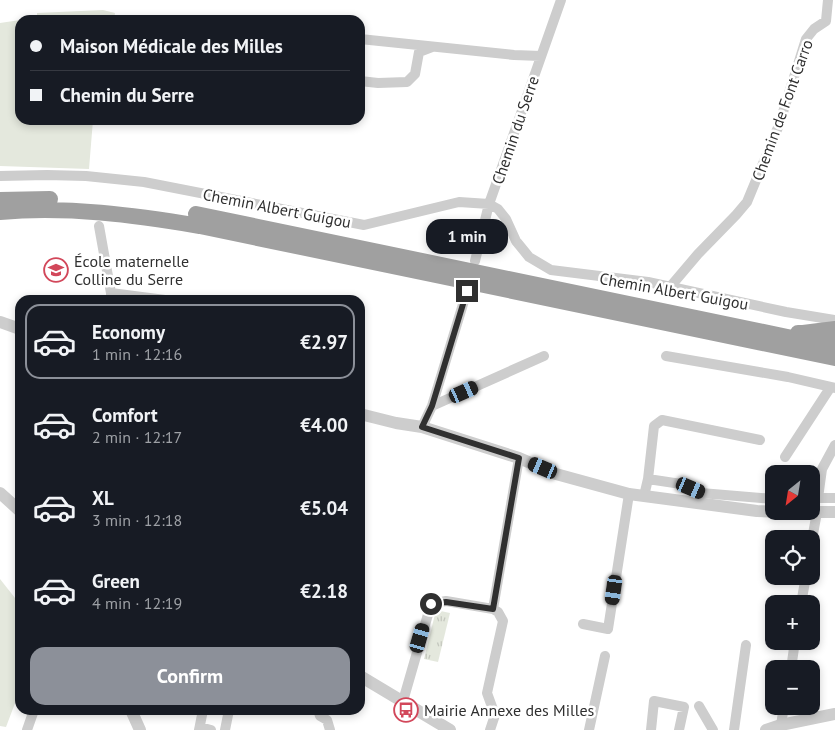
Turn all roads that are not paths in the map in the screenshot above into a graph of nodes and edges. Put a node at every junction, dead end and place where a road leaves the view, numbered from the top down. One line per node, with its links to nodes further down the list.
1 (561, 0): 5 (street, Chemin du Serre)
2 (828, 0): 13 (street, Chemin de Font Carro)
3 (365, 39): 4 (street)
4 (433, 47): 5 (street); 6 (street)
5 (542, 56): 9 (street, Chemin du Serre)
6 (365, 82)
7 (0, 176): 9 (street, Chemin Albert Guigou)
8 (0, 200): 16 (highway)
9 (489, 204): 12 (street, Chemin du Serre); 13 (street, Chemin Albert Guigou)
10 (0, 212): 28 (highway)
11 (99, 226): 15 (street)
12 (475, 261)
13 (670, 287): 17 (street, Chemin Albert Guigou)
14 (467, 291): 30 (street)
15 (111, 295)
16 (660, 310): 23 (highway); 25 (highway)
17 (786, 312): 18 (street, Chemin Albert Guigou); 23 (street, Chemin Albert Guigou)
18 (835, 320)
19 (0, 322): 20 (street)
20 (15, 327)
21 (0, 329): 24 (street)
22 (835, 331): 23 (highway)
23 (816, 332)
24 (15, 334)
25 (835, 345)
26 (544, 356): 30 (street)
27 (666, 356): 29 (street)
28 (835, 360)
29 (832, 388): 35 (street)
30 (432, 406): 32 (street)
31 (365, 415): 32 (street)
32 (422, 427): 36 (street)
33 (760, 440): 38 (street)
34 (835, 445): 37 (street)
35 (785, 457)
36 (519, 458): 40 (street); 49 (street)
37 (820, 477)
38 (648, 479): 41 (street); 42 (street)
39 (0, 493): 45 (street)
40 (629, 494): 41 (street); 50 (street)
41 (644, 496): 46 (street)
42 (765, 498)
43 (820, 498): 44 (street)
44 (835, 498)
45 (15, 506)
46 (765, 511)
47 (820, 512): 48 (street)
48 (835, 512)
49 (493, 609): 54 (street); 71 (street)
50 (582, 624)
51 (746, 645): 76 (street)
52 (605, 656): 72 (street)
53 (365, 679): 54 (street)
54 (403, 701): 70 (street)
55 (699, 706): 75 (street)
56 (835, 714): 63 (street)
57 (32, 715): 65 (street)
58 (133, 715): 66 (street)
59 (202, 715): 64 (street)
60 (228, 715): 68 (street)
61 (320, 715): 69 (street)
62 (783, 715): 63 (street)
63 (781, 725): 77 (street)
64 (199, 729): 67 (street)
65 (27, 730)
66 (140, 730)
67 (211, 730)
68 (225, 730)
69 (330, 730)
70 (450, 730)
71 (490, 730)
72 (589, 730)
73 (651, 730): 74 (street)
74 (679, 730)
75 (713, 730)
76 (734, 730)
77 (766, 730)

